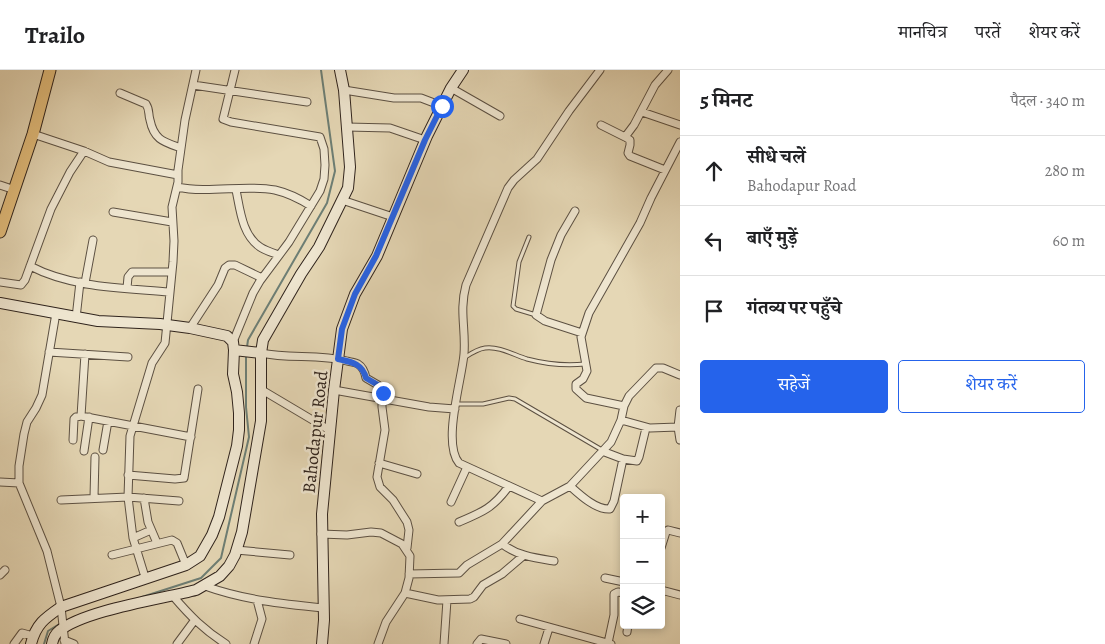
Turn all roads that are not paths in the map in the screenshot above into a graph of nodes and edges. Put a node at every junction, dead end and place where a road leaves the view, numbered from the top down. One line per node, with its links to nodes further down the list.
1 (50, 70): 20 (main road)
2 (196, 70): 8 (street)
3 (235, 70): 11 (street)
4 (340, 70): 10 (street)
5 (463, 70): 9 (street, Bahodapur Road)
6 (600, 70): 61 (street)
7 (668, 70): 15 (street)
8 (193, 85): 11 (street); 24 (street)
9 (451, 88): 14 (street, Bahodapur Road); 16 (street)
10 (344, 90): 14 (street); 19 (street)
11 (231, 91): 13 (street); 33 (street)
12 (120, 93): 24 (street)
13 (307, 102)
14 (442, 106): 22 (street, Bahodapur Road)
15 (642, 112): 18 (street); 21 (street)
16 (500, 116)
17 (601, 125): 21 (street)
18 (680, 125)
19 (347, 127): 22 (street); 32 (street)
20 (33, 134): 25 (street); 30 (main road)
21 (625, 137): 26 (street)
22 (425, 140): 36 (street, Bahodapur Road)
23 (680, 142): 26 (street)
24 (181, 148): 27 (street)
25 (84, 151): 27 (street); 42 (street)
26 (665, 170): 55 (street)
27 (178, 175): 29 (street)
28 (0, 185): 30 (street)
29 (177, 187): 31 (street); 37 (street)
30 (15, 190): 38 (main road)
31 (236, 190): 33 (street); 41 (street)
32 (342, 200): 36 (street); 58 (street)
33 (311, 206): 41 (street)
34 (575, 211): 51 (street)
35 (113, 212): 37 (street)
36 (393, 217): 62 (street, Bahodapur Road)
37 (172, 222): 43 (street)
38 (0, 232)
39 (529, 237): 51 (lane)
40 (93, 240): 46 (street)
41 (279, 255): 44 (street)
42 (30, 266): 45 (street); 46 (street)
43 (172, 272): 47 (street); 48 (street)
44 (262, 278): 54 (street); 56 (street)
45 (0, 282)
46 (82, 283): 47 (street); 52 (street)
47 (127, 288): 48 (street)
48 (169, 292): 53 (street)
49 (0, 303): 50 (street)
50 (56, 313): 52 (street); 57 (street)
51 (536, 315): 55 (street)
52 (76, 318): 53 (street)
53 (167, 325): 54 (street); 75 (street)
54 (190, 328): 56 (street)
55 (582, 333): 63 (street)
56 (236, 347): 58 (street); 117 (street)
57 (49, 352): 59 (street); 92 (street)
58 (258, 353): 62 (street); 66 (street)
59 (85, 354): 60 (street); 72 (street)
60 (128, 358)
61 (463, 358): 63 (lane); 69 (street)
62 (338, 359): 67 (street, Bahodapur Road); 68 (street)
63 (586, 364): 70 (street)
64 (680, 375): 70 (street)
65 (198, 388): 79 (street)
66 (262, 390): 78 (street); 112 (street)
67 (334, 390): 68 (street); 78 (street, Bahodapur Road)
68 (381, 398): 69 (street); 87 (street)
69 (455, 406): 84 (lane); 88 (street)
70 (624, 406): 74 (street)
71 (680, 410): 76 (street)
72 (85, 417): 73 (street); 81 (street); 83 (street)
73 (108, 420): 75 (street); 82 (street)
74 (621, 420): 77 (street); 84 (street)
75 (132, 425): 79 (street); 90 (street)
76 (678, 427): 77 (street); 80 (street)
77 (646, 428): 86 (street)
78 (331, 431): 105 (street, Bahodapur Road)
79 (191, 437): 90 (street)
80 (680, 439)
81 (73, 440)
82 (103, 450)
83 (84, 451)
84 (602, 451): 86 (street); 94 (street)
85 (95, 457): 95 (street)
86 (624, 459): 94 (street)
87 (379, 463): 89 (street); 110 (street)
88 (467, 467): 93 (street); 101 (street)
89 (417, 474)
90 (128, 475): 96 (street)
91 (0, 482): 92 (street)
92 (19, 483): 132 (street)
93 (509, 486): 100 (street); 102 (street)
94 (570, 486): 100 (street)
95 (94, 497): 96 (street); 98 (street)
96 (128, 497): 97 (street); 106 (street)
97 (144, 498): 99 (street); 103 (street)
98 (61, 500)
99 (179, 501)
100 (542, 501): 109 (street)
101 (452, 502)
102 (459, 522)
103 (151, 530): 106 (street); 108 (street)
104 (680, 533): 107 (street)
105 (321, 534): 110 (street); 131 (street, Bahodapur Road)
106 (133, 538): 111 (street)
107 (664, 539)
108 (157, 543): 111 (street); 117 (street)
109 (502, 544): 115 (street); 118 (street)
110 (407, 548): 118 (street)
111 (136, 549): 113 (street); 119 (street)
112 (236, 550): 114 (street); 122 (street)
113 (112, 555)
114 (290, 555)
115 (523, 556): 116 (street); 130 (street)
116 (554, 561)
117 (186, 564): 119 (street)
118 (409, 574): 126 (street)
119 (145, 578): 132 (street)
120 (606, 578): 121 (street)
121 (620, 581)
122 (205, 586): 128 (street); 129 (street)
123 (680, 586): 127 (street)
124 (665, 591): 127 (street)
125 (620, 592): 151 (street)
126 (405, 593): 130 (street); 146 (street)
127 (679, 594)
128 (173, 596): 134 (street); 135 (street)
129 (257, 600): 131 (street); 144 (street)
130 (447, 600): 147 (street)
131 (323, 608): 145 (street, Bahodapur Road)
132 (61, 609): 135 (street); 137 (street)
133 (520, 619): 136 (street)
134 (194, 621): 142 (street); 143 (street)
135 (63, 628): 138 (street); 140 (street)
136 (549, 628): 150 (street); 151 (street)
137 (32, 640): 139 (street)
138 (64, 642): 141 (street)
139 (14, 644)
140 (52, 644)
141 (74, 644)
142 (177, 644)
143 (226, 644)
144 (254, 644)
145 (322, 644)
146 (378, 644)
147 (444, 644)
148 (477, 644): 149 (street)
149 (506, 644)
150 (544, 644)
151 (610, 644)

